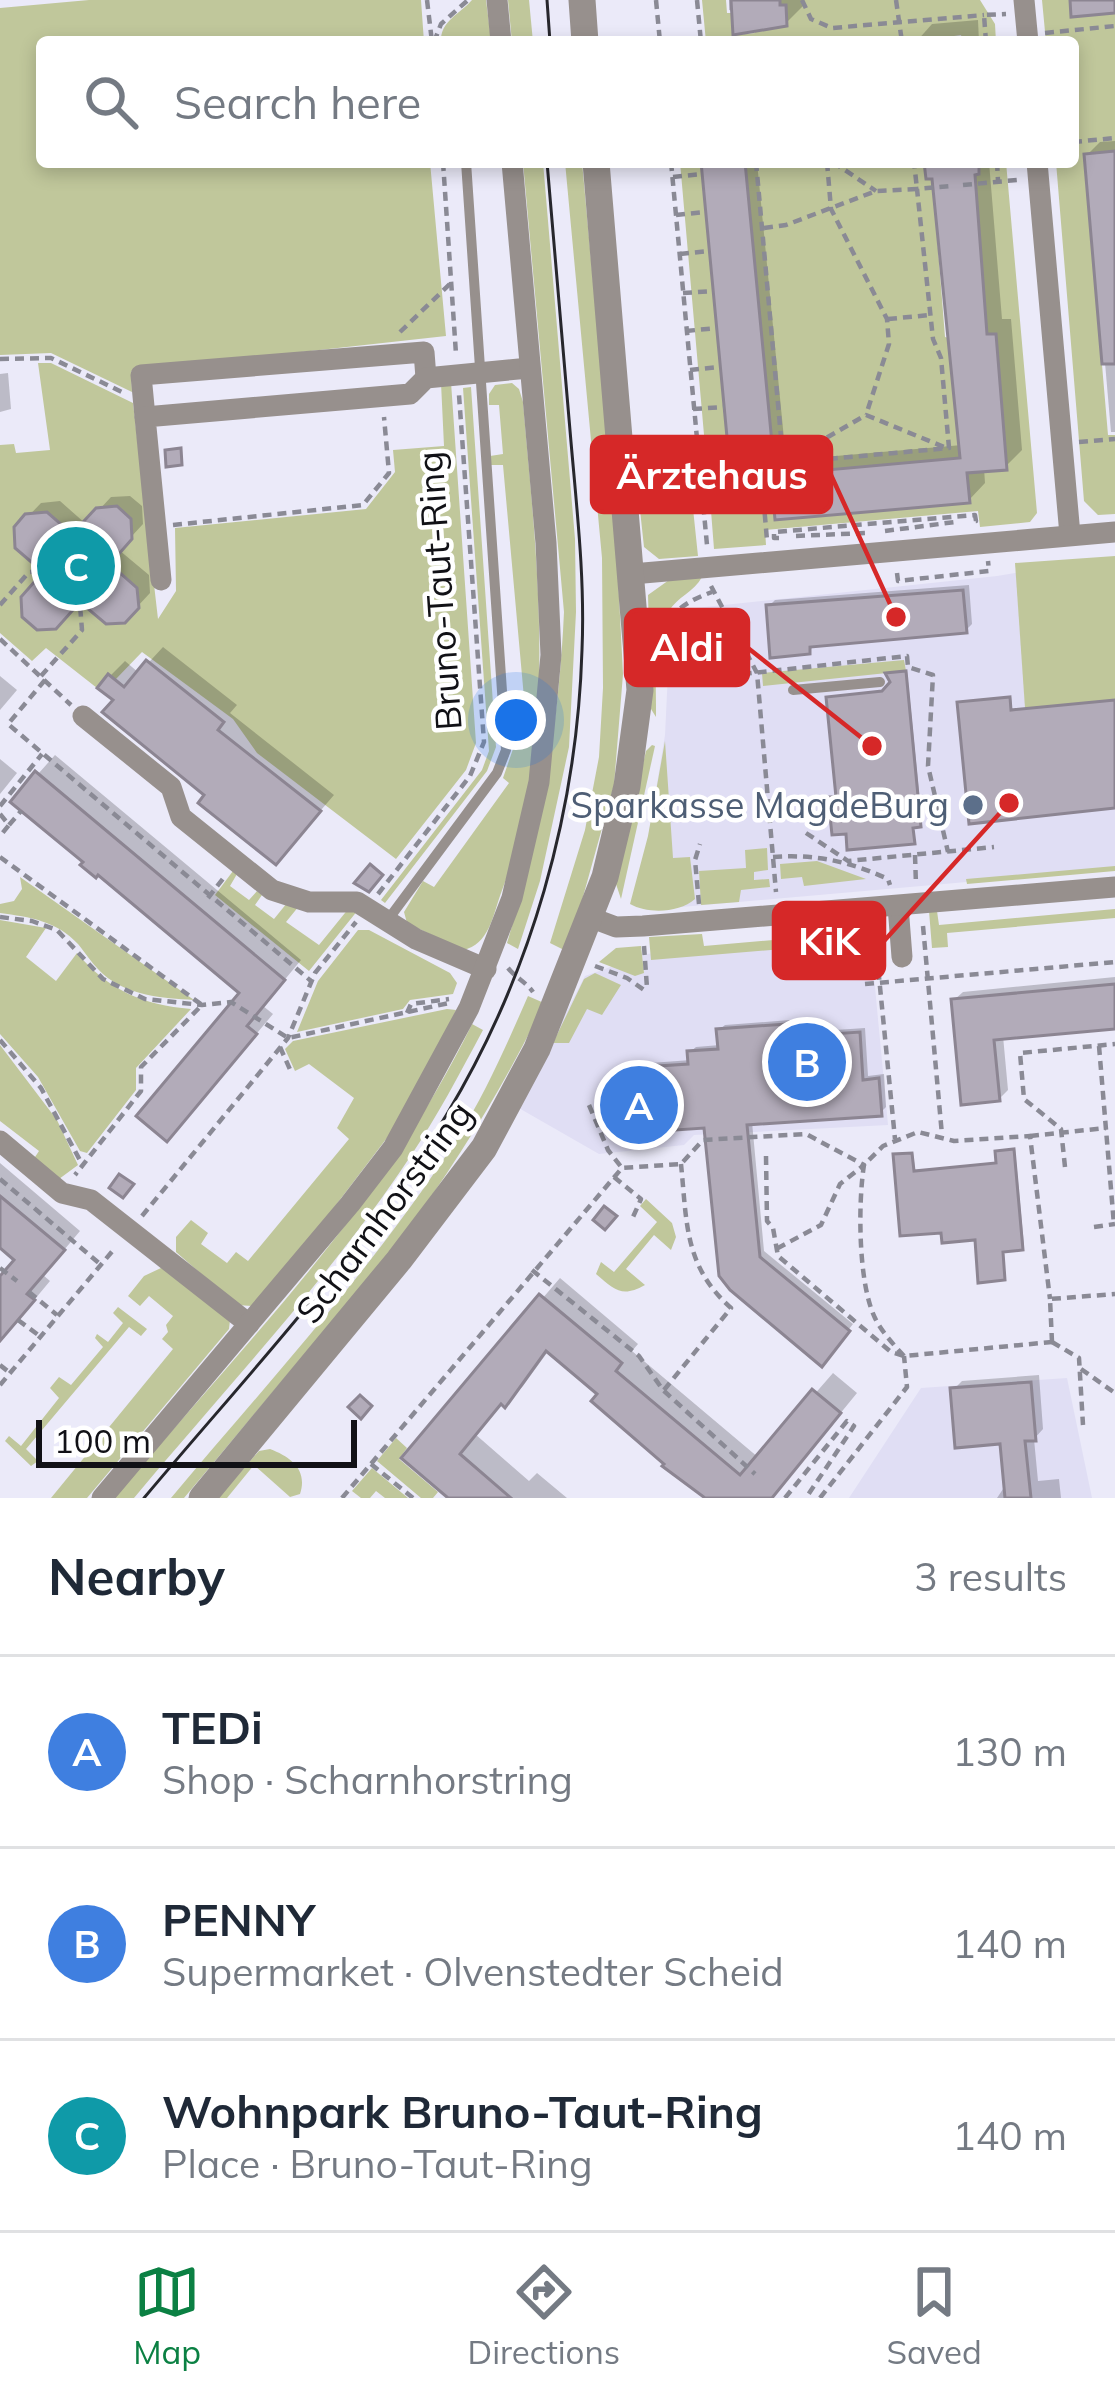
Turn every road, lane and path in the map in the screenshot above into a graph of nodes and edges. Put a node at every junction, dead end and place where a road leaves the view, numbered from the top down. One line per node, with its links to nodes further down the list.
1 (427, 0): 13 (path)
2 (468, 0): 14 (path)
3 (497, 0): 15 (street)
4 (582, 0): 16 (street)
5 (656, 0): 17 (path)
6 (698, 0): 18 (path)
7 (802, 0): 10 (path)
8 (896, 0): 10 (path)
9 (984, 15): 10 (path); 11 (path); 20 (path)
10 (900, 22): 19 (path)
11 (1026, 22): 12 (path)
12 (1115, 26)
13 (432, 36)
14 (436, 36)
15 (500, 36)
16 (585, 36)
17 (659, 36)
18 (701, 36)
19 (901, 36)
20 (986, 36)
21 (1115, 138): 22 (path)
22 (1079, 141)
23 (444, 168): 47 (path, Bruno-Taut-Ring)
24 (466, 168): 59 (lane)
25 (513, 168): 57 (street)
26 (597, 168): 84 (street, Scharnhorstring)
27 (672, 168): 35 (path)
28 (757, 168): 44 (path)
29 (830, 168): 41 (path)
30 (840, 168): 40 (path)
31 (915, 168): 39 (path)
32 (997, 168): 36 (path)
33 (1037, 170): 36 (path); 67 (street)
34 (702, 174): 35 (path)
35 (673, 177): 43 (path)
36 (998, 182): 37 (path)
37 (963, 185)
38 (950, 187): 39 (path)
39 (917, 189): 40 (path); 50 (path)
40 (876, 191): 41 (path)
41 (831, 209): 44 (path); 51 (path)
42 (705, 212): 43 (path)
43 (676, 215): 46 (path)
44 (762, 228): 71 (path)
45 (709, 251): 46 (path)
46 (680, 254): 49 (path)
47 (454, 280): 54 (path); 59 (path, Bruno-Taut-Ring)
48 (713, 291): 49 (path)
49 (683, 293): 53 (path)
50 (930, 315): 51 (path); 70 (path)
51 (887, 319): 65 (path)
52 (717, 328): 53 (path)
53 (686, 331): 58 (path)
54 (382, 356): 60 (street); 64 (street)
55 (0, 359): 64 (path)
56 (720, 367): 58 (path)
57 (530, 368): 59 (street); 128 (street)
58 (690, 370): 63 (path)
59 (468, 374): 60 (street); 116 (path, Bruno-Taut-Ring); 122 (lane)
60 (426, 378): 61 (street)
61 (382, 396): 64 (street); 75 (path)
62 (724, 406): 63 (path)
63 (694, 409): 69 (path)
64 (144, 410): 75 (street)
65 (866, 415): 70 (path); 71 (path)
66 (1115, 439): 67 (path)
67 (1062, 443): 77 (street)
68 (728, 445): 69 (path)
69 (697, 448): 73 (path)
70 (949, 448): 71 (path)
71 (784, 463): 72 (path)
72 (761, 471): 73 (path); 81 (path)
73 (699, 476): 74 (path); 80 (path)
74 (669, 478)
75 (155, 526): 85 (street)
76 (1115, 532): 77 (street)
77 (1070, 536): 81 (street)
78 (886, 537): 79 (path)
79 (866, 538)
80 (708, 554)
81 (769, 563): 84 (street)
82 (44, 571): 89 (path)
83 (989, 571): 86 (path)
84 (632, 574): 121 (street, Scharnhorstring)
85 (161, 580)
86 (898, 580)
87 (712, 592): 90 (path)
88 (79, 593): 94 (path)
89 (0, 604)
90 (728, 622): 92 (path); 93 (path)
91 (0, 639): 94 (path)
92 (695, 640)
93 (757, 673): 95 (path); 108 (path); 110 (path)
94 (43, 678): 98 (path); 99 (path)
95 (698, 679)
96 (880, 682): 97 (lane)
97 (793, 690)
98 (82, 716): 116 (street)
99 (4, 726): 100 (path)
100 (42, 754): 101 (path); 115 (path)
101 (0, 810): 103 (path)
102 (21, 811): 103 (path)
103 (9, 825): 105 (path)
104 (806, 833): 112 (path)
105 (0, 836)
106 (700, 844): 123 (path)
107 (994, 847): 108 (path)
108 (948, 852): 109 (path)
109 (915, 855): 112 (path); 118 (path)
110 (772, 856): 112 (path); 120 (path)
111 (0, 857): 135 (path)
112 (848, 861): 118 (path)
113 (225, 876): 115 (path)
114 (1115, 886): 118 (street)
115 (208, 898): 130 (path)
116 (367, 908): 122 (street); 130 (path, Bruno-Taut-Ring)
117 (872, 908): 118 (street); 120 (street); 131 (path)
118 (913, 908): 125 (street); 129 (path)
119 (0, 916): 135 (path)
120 (778, 916): 123 (street)
121 (592, 918): 123 (street); 185 (street, Scharnhorstring)
122 (387, 921): 128 (street)
123 (700, 922)
124 (644, 945): 127 (path)
125 (902, 957)
126 (1115, 962): 129 (path)
127 (584, 968)
128 (492, 975): 133 (path); 170 (street)
129 (928, 978): 131 (path); 146 (path)
130 (310, 982): 136 (path, Bruno-Taut-Ring)
131 (880, 983): 132 (path); 147 (path)
132 (865, 984)
133 (538, 994)
134 (450, 1002): 136 (path)
135 (202, 1005): 136 (path); 137 (path)
136 (288, 1038): 140 (path, Bruno-Taut-Ring)
137 (0, 1040)
138 (1115, 1045): 139 (path)
139 (1100, 1046): 143 (path); 144 (path)
140 (280, 1047): 141 (path); 159 (path, Bruno-Taut-Ring)
141 (292, 1074)
142 (589, 1105): 153 (path)
143 (1106, 1128): 144 (path); 157 (path)
144 (1061, 1133): 145 (path); 152 (path)
145 (1030, 1136): 146 (path); 167 (path)
146 (942, 1137): 147 (path)
147 (895, 1139): 151 (path)
148 (0, 1141): 159 (street)
149 (766, 1156): 160 (path)
150 (681, 1164): 151 (path); 153 (path); 178 (path)
151 (864, 1165): 160 (path); 173 (path)
152 (1065, 1166)
153 (622, 1168): 154 (path)
154 (613, 1176): 156 (path); 163 (path)
155 (0, 1179): 161 (path)
156 (633, 1217)
157 (1115, 1225): 158 (path)
158 (1094, 1227)
159 (130, 1230): 161 (path, Bruno-Taut-Ring); 170 (street)
160 (776, 1249): 173 (path)
161 (100, 1264): 168 (path, Bruno-Taut-Ring)
162 (0, 1268): 164 (path)
163 (532, 1270): 178 (path); 181 (path)
164 (16, 1281)
165 (29, 1292): 168 (path)
166 (1115, 1294): 167 (path)
167 (1050, 1299): 172 (path)
168 (58, 1316): 171 (path, Bruno-Taut-Ring)
169 (18, 1320): 171 (path)
170 (249, 1324): 184 (street)
171 (40, 1337): 176 (path, Bruno-Taut-Ring)
172 (1052, 1342): 173 (path); 175 (path)
173 (904, 1356): 190 (path)
174 (0, 1365): 176 (path)
175 (1080, 1368): 179 (path); 180 (path)
176 (10, 1373): 177 (path, Bruno-Taut-Ring)
177 (0, 1385)
178 (663, 1390): 182 (path)
179 (1115, 1393)
180 (1083, 1425)
181 (371, 1464): 186 (path); 187 (path)
182 (755, 1474)
183 (776, 1492): 188 (path)
184 (102, 1498)
185 (202, 1498)
186 (342, 1498)
187 (412, 1498)
188 (784, 1498): 189 (path)
189 (806, 1498)
190 (820, 1498)

